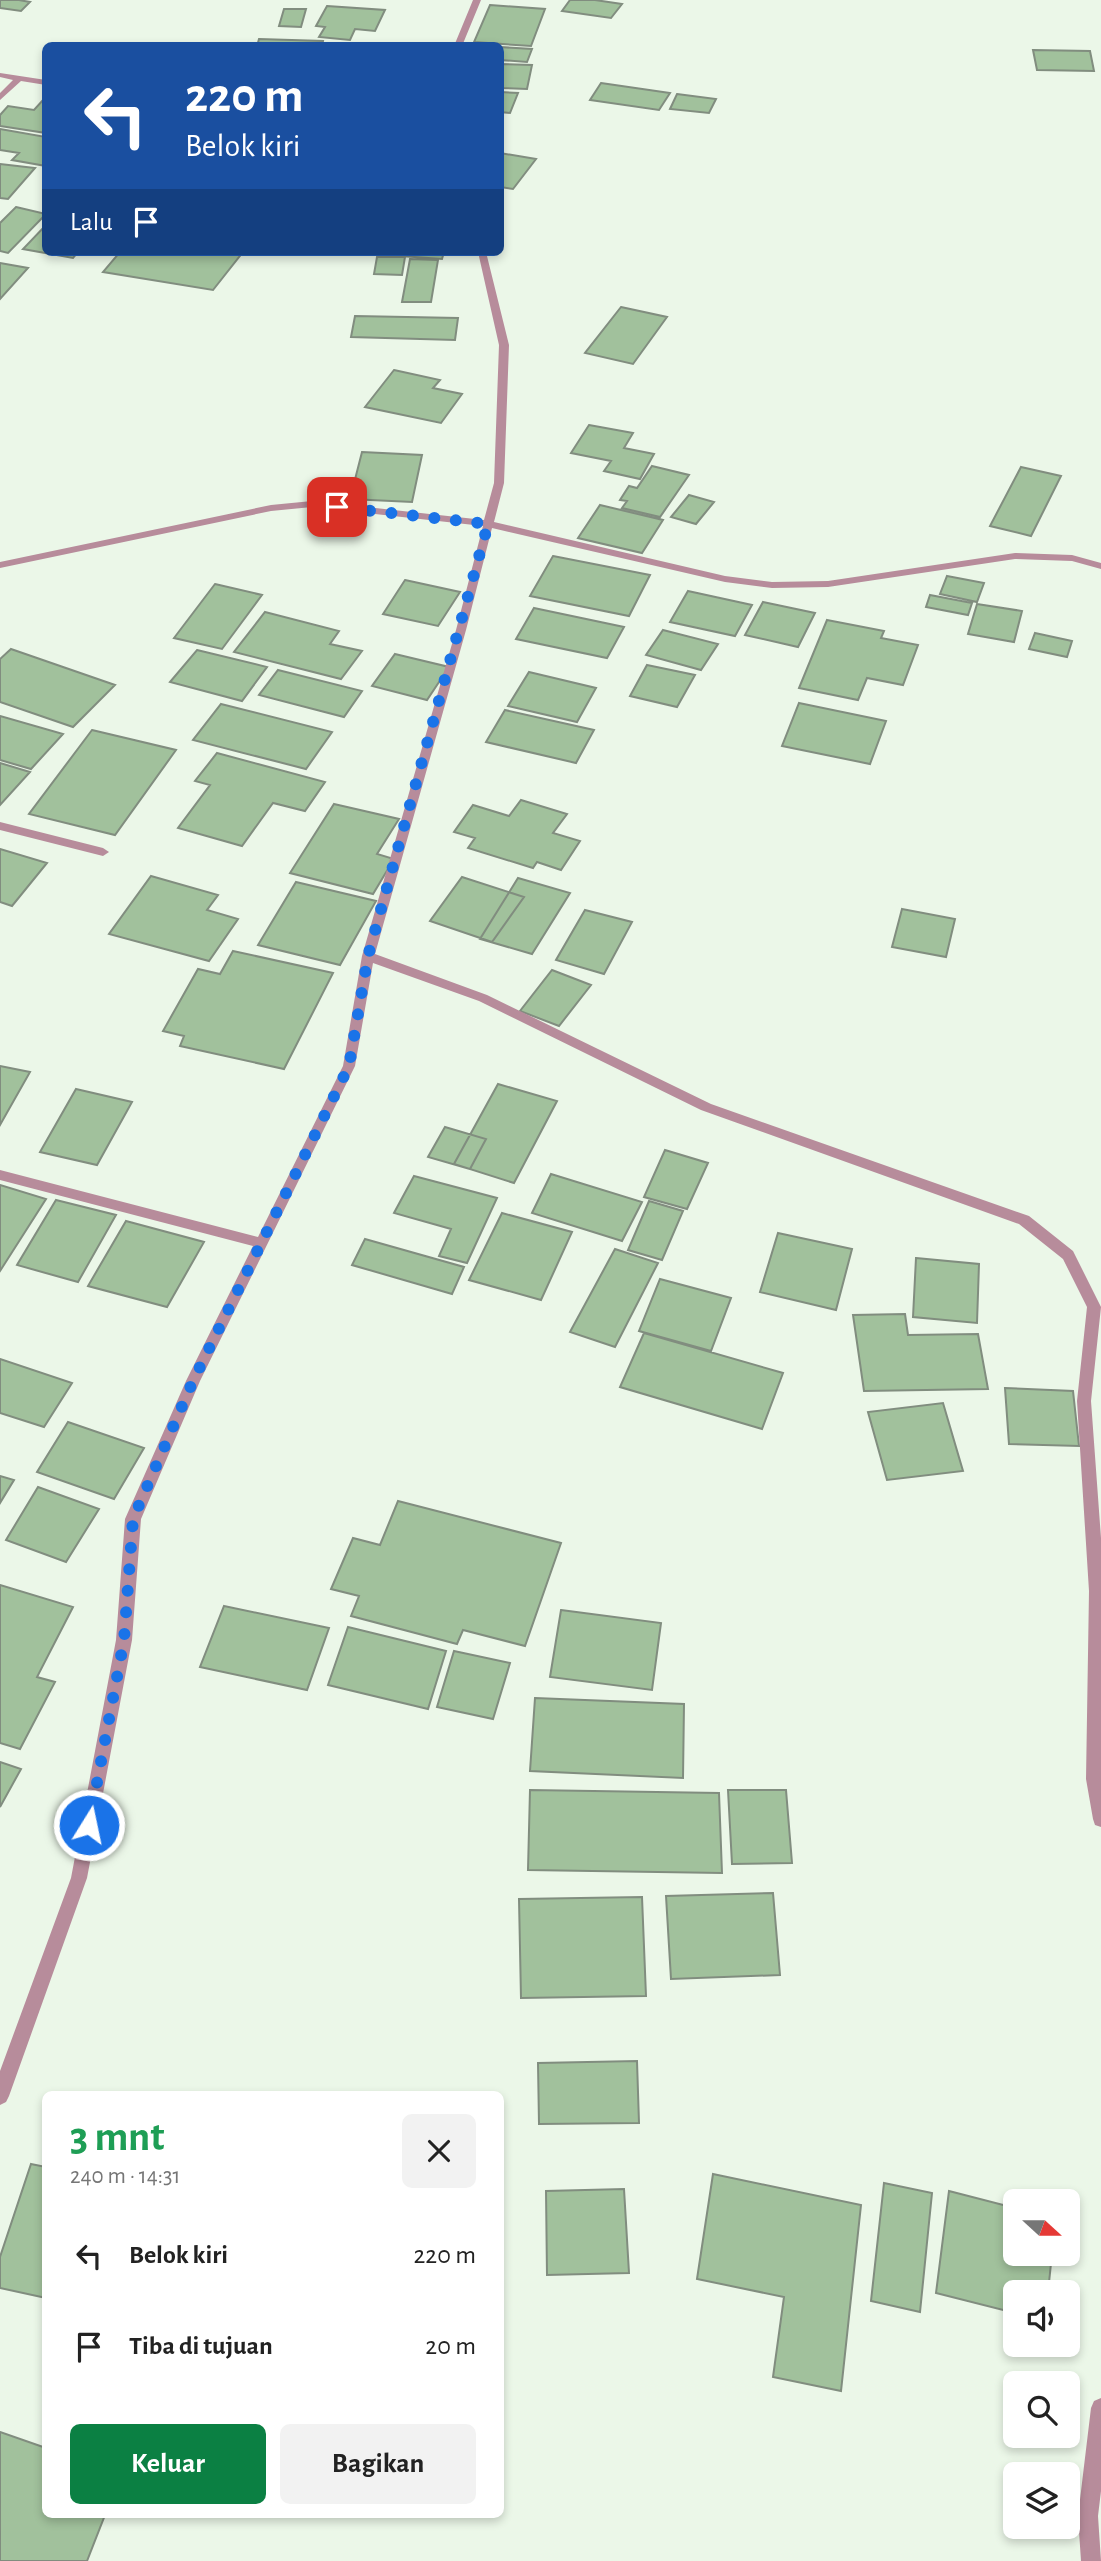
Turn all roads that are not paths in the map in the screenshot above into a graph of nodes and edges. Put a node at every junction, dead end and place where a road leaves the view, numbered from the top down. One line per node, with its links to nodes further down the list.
1 (477, 0): 2 (street)
2 (460, 42)
3 (0, 75): 4 (street)
4 (20, 78): 5 (street); 6 (street)
5 (42, 82)
6 (0, 98)
7 (483, 256): 8 (street)
8 (488, 524): 9 (street); 10 (street); 13 (street)
9 (0, 565)
10 (1101, 566)
11 (0, 826): 12 (street)
12 (103, 852)
13 (368, 956): 15 (street); 16 (street)
14 (0, 1175): 15 (street)
15 (261, 1243): 17 (street)
16 (1101, 1819)
17 (0, 2096)
18 (1101, 2407): 19 (street)
19 (1091, 2561)

